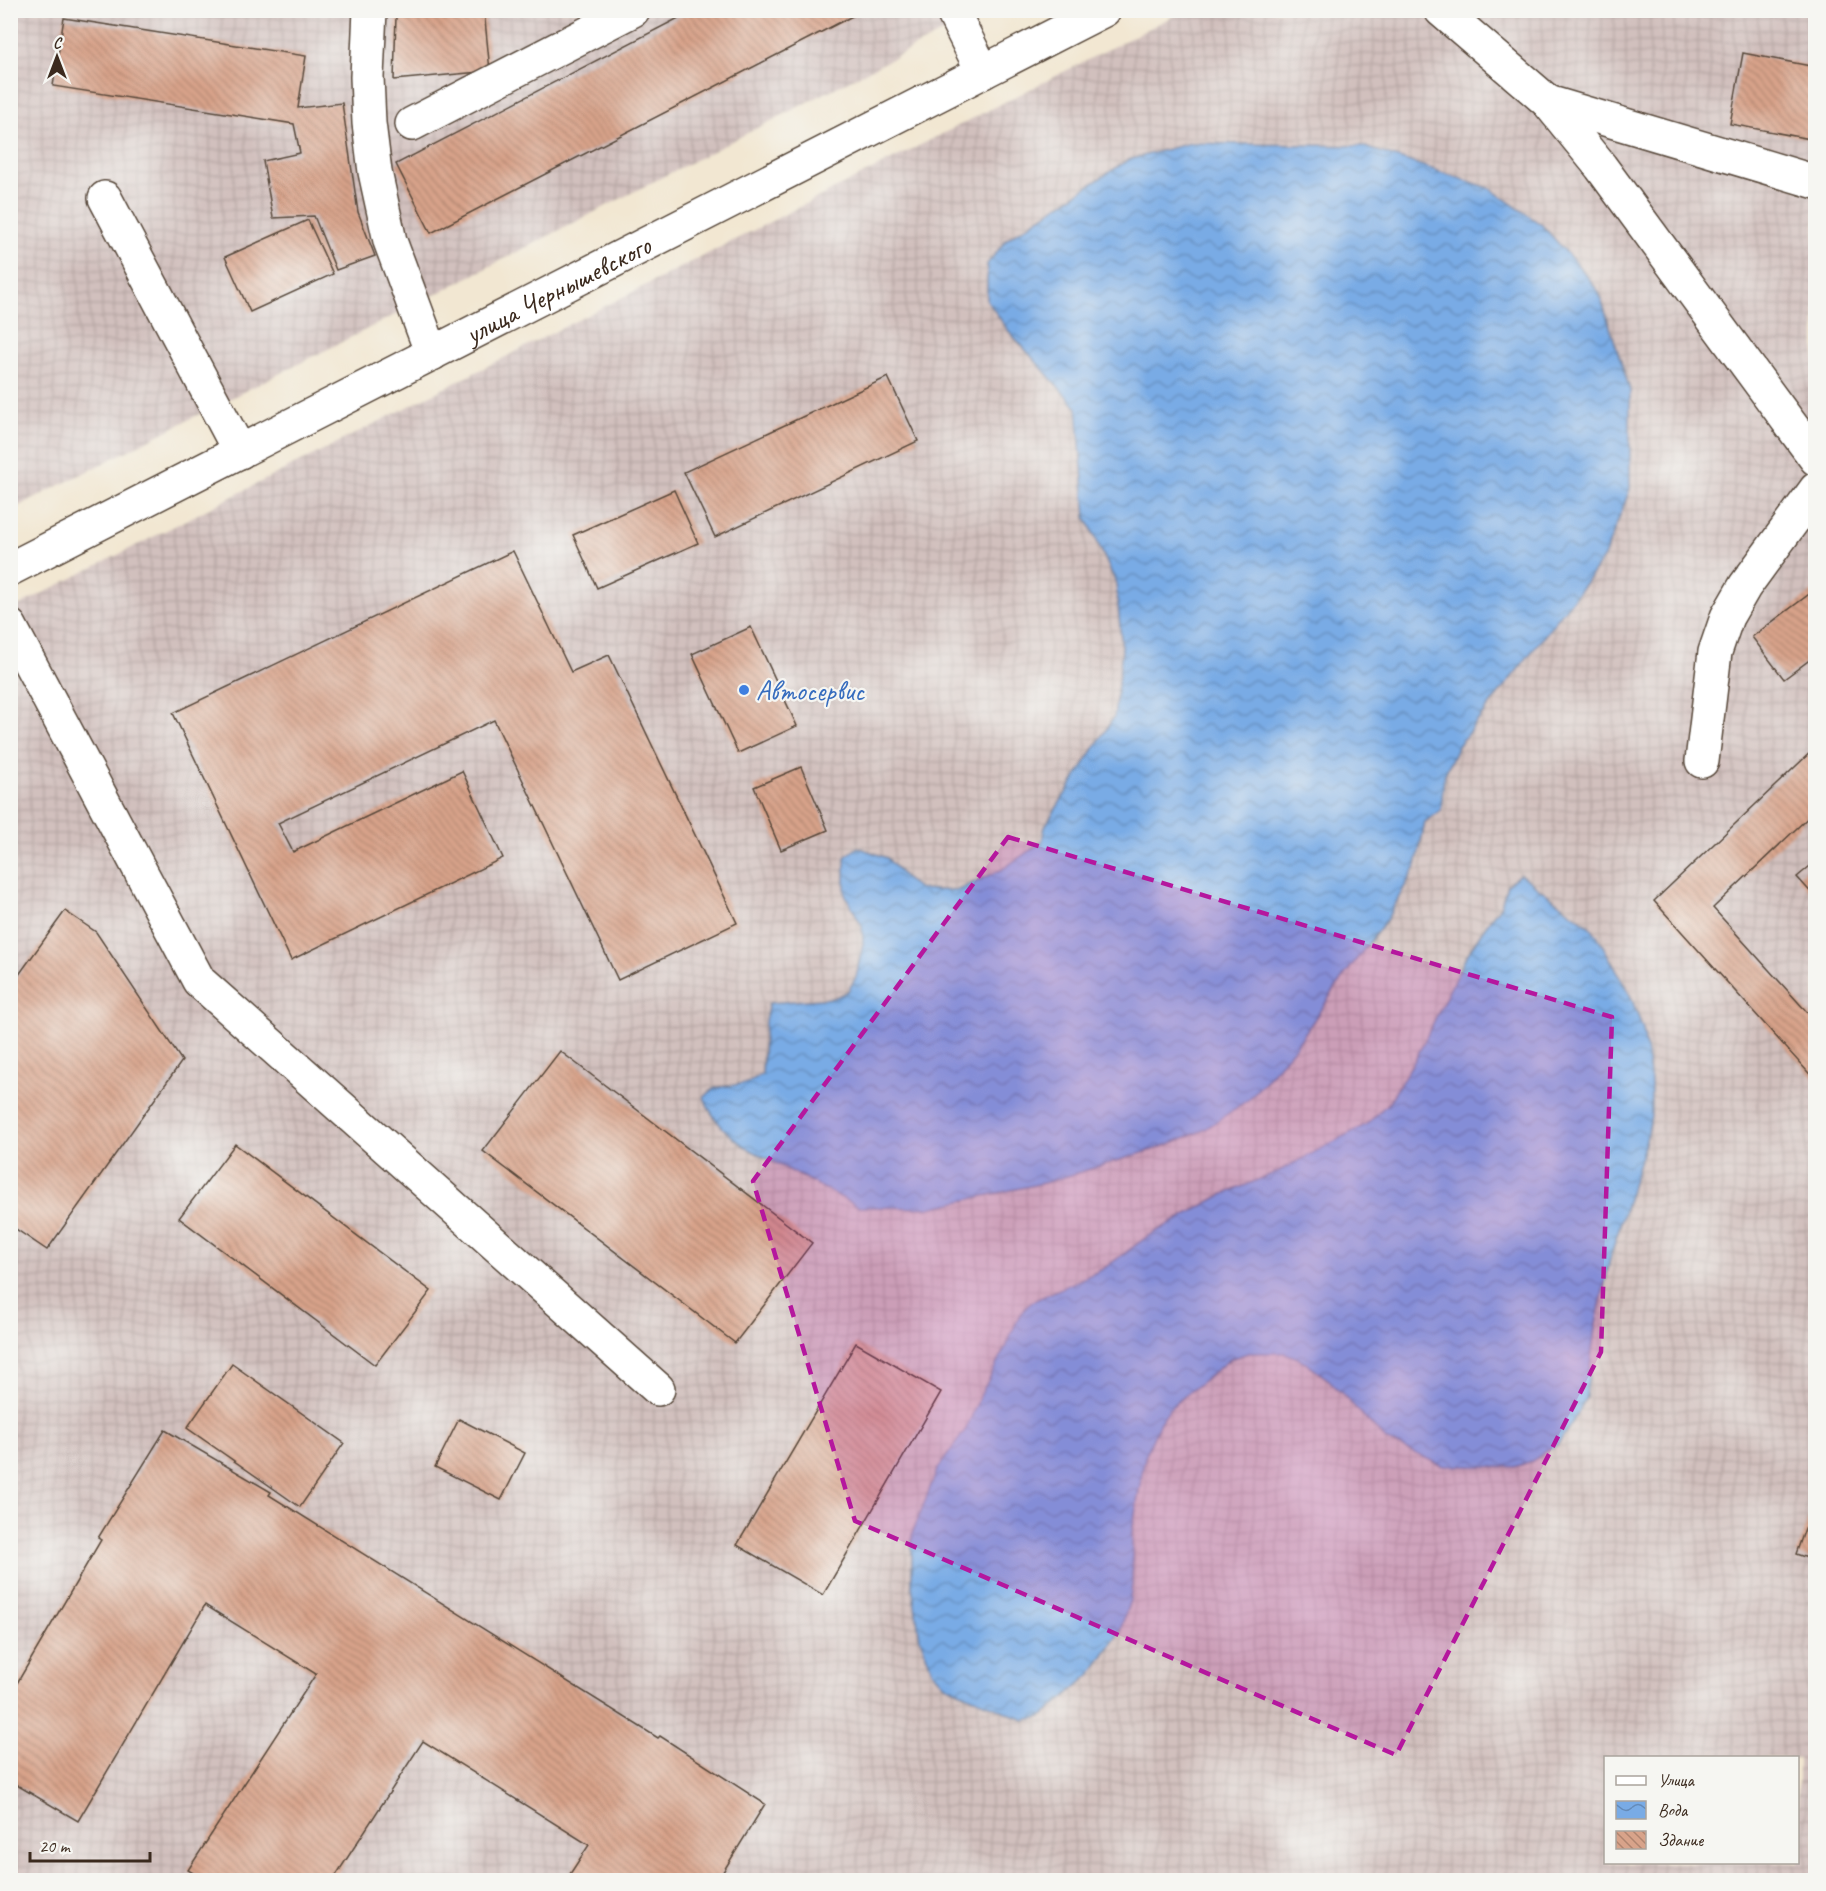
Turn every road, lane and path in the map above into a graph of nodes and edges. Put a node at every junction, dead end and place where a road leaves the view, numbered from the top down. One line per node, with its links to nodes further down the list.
1 (370, 10): 11 (main road)
2 (633, 10): 8 (main road)
3 (952, 10): 6 (main road)
4 (1104, 10): 6 (main road, улица Чернышевского)
5 (1441, 10): 7 (main road)
6 (983, 72): 11 (main road, улица Чернышевского)
7 (1548, 102): 9 (main road); 13 (main road)
8 (412, 124)
9 (1815, 182)
10 (105, 198): 12 (main road)
11 (432, 354): 12 (main road, улица Чернышевского)
12 (240, 452): 15 (main road, улица Чернышевского)
13 (1815, 459)
14 (1815, 489): 17 (main road)
15 (10, 569)
16 (10, 626): 18 (main road)
17 (1702, 761)
18 (658, 1389)

